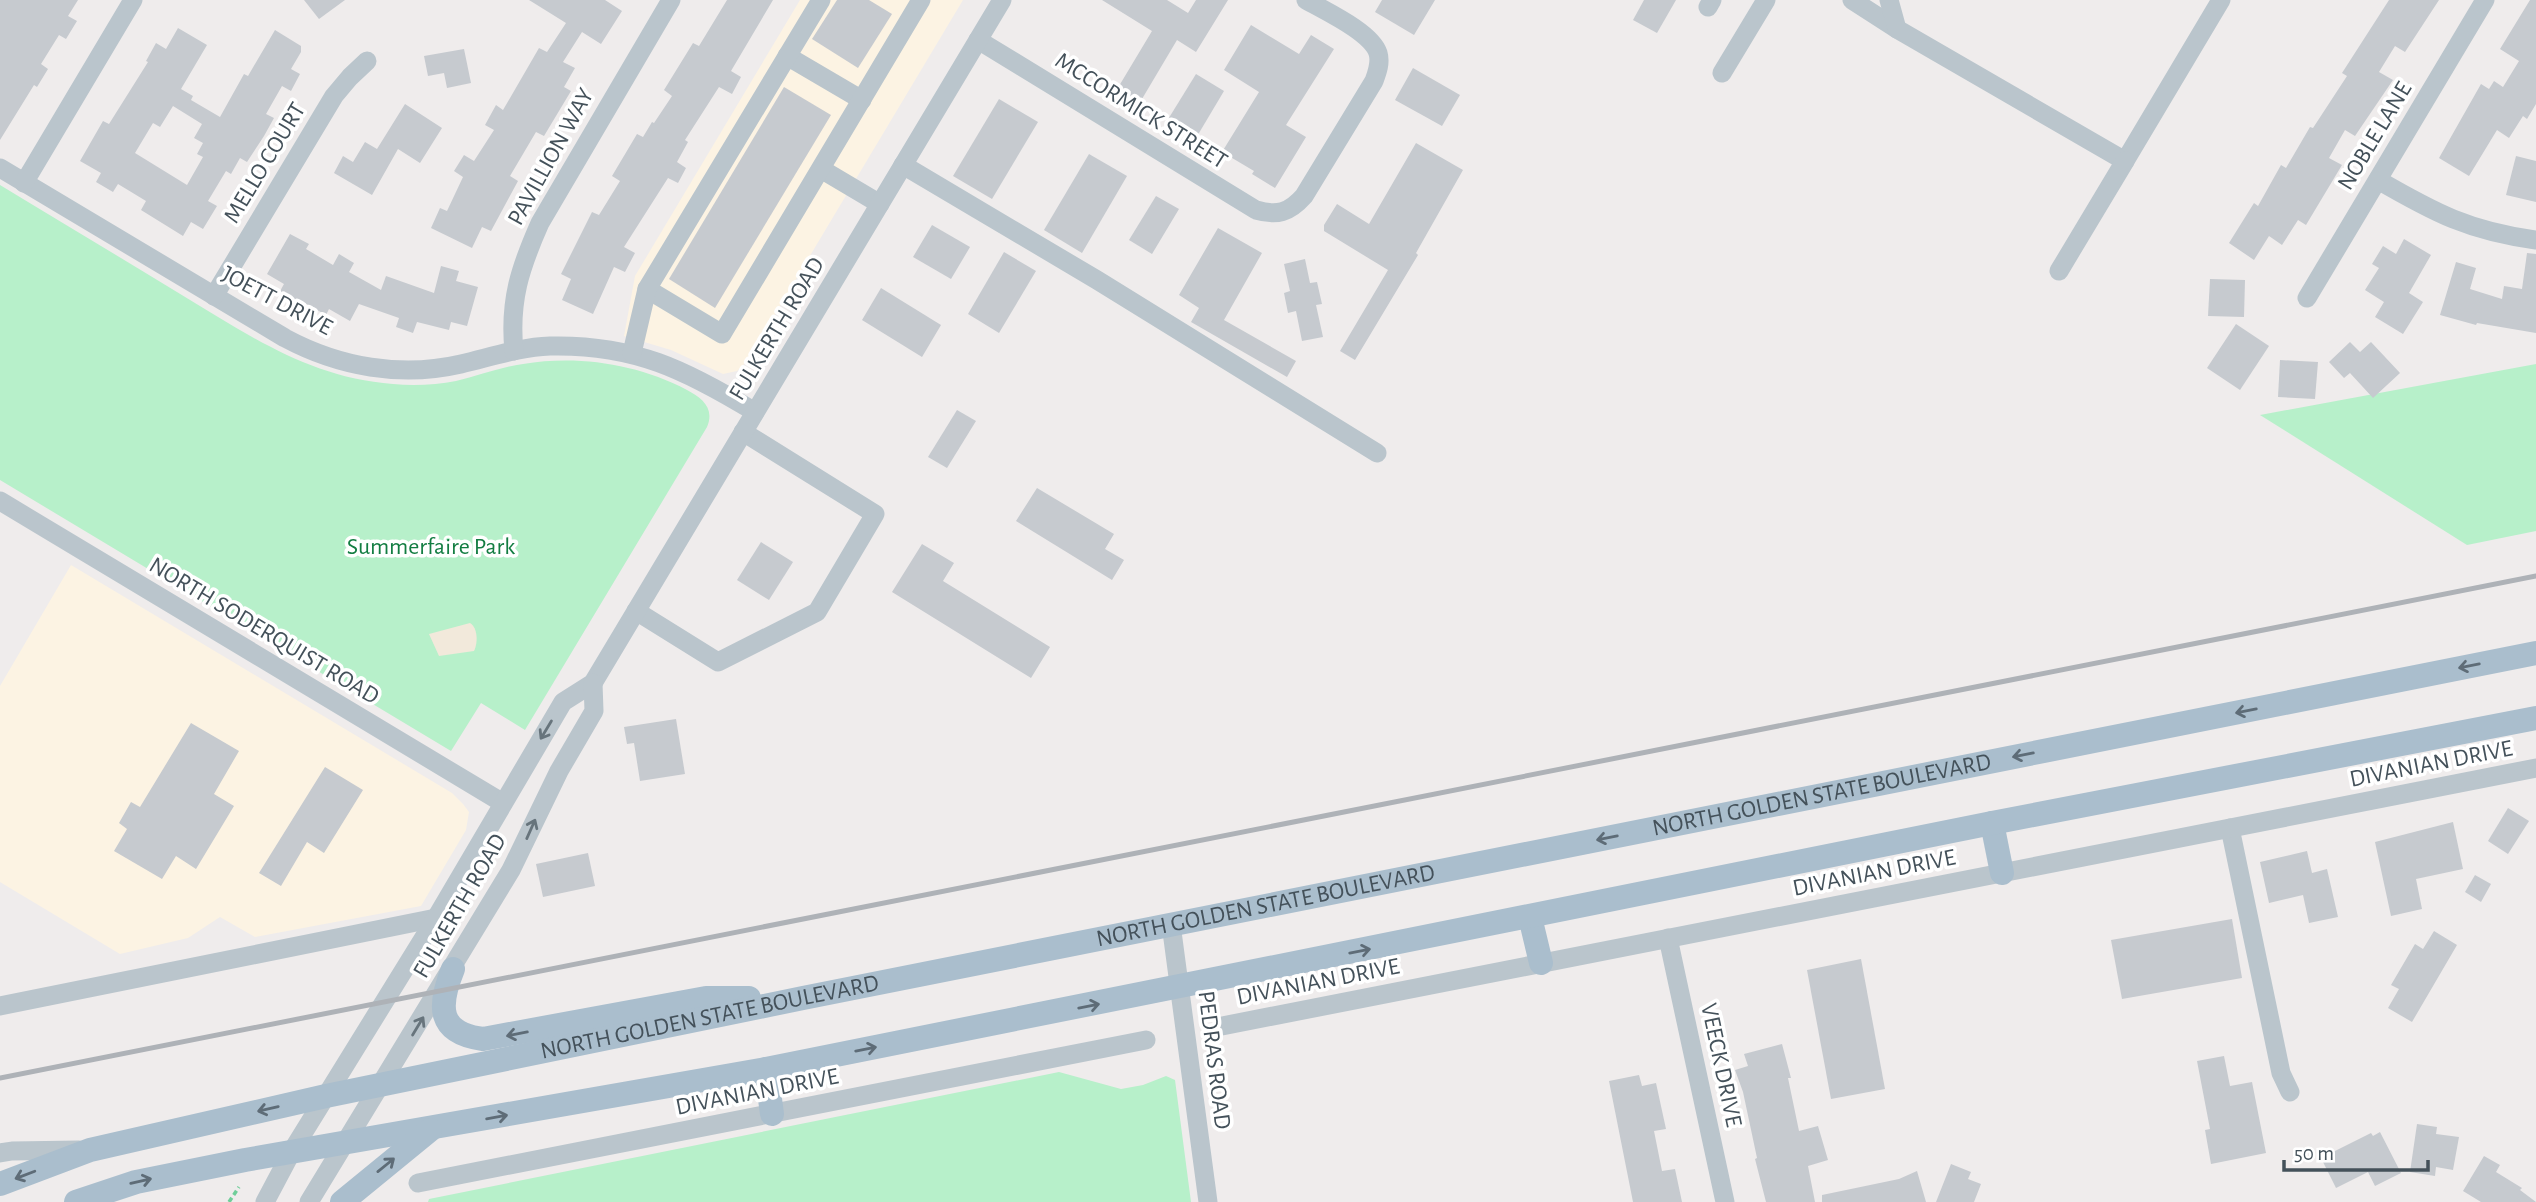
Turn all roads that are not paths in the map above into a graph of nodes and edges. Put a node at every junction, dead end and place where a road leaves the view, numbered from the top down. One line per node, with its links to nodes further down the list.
1 (133, 0): 23 (street)
2 (671, 0): 30 (street, PAVILLION WAY)
3 (821, 0): 14 (street)
4 (922, 0): 17 (street)
5 (1002, 0): 13 (street, FULKERTH ROAD)
6 (1306, 0): 13 (street, MCCORMICK STREET)
7 (1766, 0): 16 (street)
8 (1852, 0): 12 (street)
9 (1889, 0): 12 (street)
10 (2221, 0): 18 (street)
11 (2485, 0): 22 (street, NOBLE LANE)
12 (1897, 29): 18 (street)
13 (978, 40): 19 (street, FULKERTH ROAD)
14 (787, 56): 17 (street); 27 (street)
15 (367, 61): 28 (street, MELLO COURT)
16 (1722, 73)
17 (862, 100): 21 (street)
18 (2126, 161): 26 (street)
19 (904, 165): 24 (street, FULKERTH ROAD); 34 (street)
20 (0, 168): 23 (street, JOETT DRIVE)
21 (821, 169): 24 (street); 27 (street)
22 (2378, 180): 25 (street); 29 (street, NOBLE LANE)
23 (24, 183): 28 (street, JOETT DRIVE)
24 (880, 204): 32 (street, FULKERTH ROAD)
25 (2536, 240)
26 (2059, 271)
27 (647, 289): 31 (street)
28 (214, 296): 30 (street, JOETT DRIVE)
29 (2307, 298)
30 (514, 351): 31 (street, JOETT DRIVE)
31 (632, 353): 32 (street, JOETT DRIVE)
32 (755, 412): 33 (street, FULKERTH ROAD)
33 (743, 432): 36 (street, FULKERTH ROAD); 36 (street)
34 (1377, 453)
35 (0, 501): 43 (street, NORTH SODERQUIST ROAD)
36 (636, 611): 38 (street, FULKERTH ROAD)
37 (2536, 653): 49 (main road, NORTH GOLDEN STATE BOULEVARD, one-way to 49)
38 (593, 683): 43 (street, FULKERTH ROAD, one-way to 43); 52 (street, FULKERTH ROAD, one-way to 38)
39 (2536, 718): 41 (main road)
40 (2536, 732): 41 (main road)
41 (2426, 739): 44 (main road)
42 (2536, 768): 45 (street, DIVANIAN DRIVE)
43 (503, 803): 48 (street, FULKERTH ROAD)
44 (1992, 824): 46 (main road); 47 (main road)
45 (2230, 828): 46 (street, DIVANIAN DRIVE); 60 (street)
46 (2002, 873): 50 (street, DIVANIAN DRIVE)
47 (1530, 917): 51 (main road); 53 (main road, one-way to 47)
48 (436, 918): 55 (street); 61 (street, FULKERTH ROAD)
49 (1171, 924): 53 (street, PEDRAS ROAD); 54 (main road, NORTH GOLDEN STATE BOULEVARD)
50 (1668, 938): 51 (street, DIVANIAN DRIVE); 75 (street, VEECK DRIVE)
51 (1541, 963): 56 (street, DIVANIAN DRIVE)
52 (453, 970): 54 (main road, one-way to 52); 59 (street, FULKERTH ROAD, one-way to 52)
53 (1180, 988): 58 (main road, one-way to 53); 74 (street, PEDRAS ROAD)
54 (803, 998): 59 (main road, NORTH GOLDEN STATE BOULEVARD)
55 (0, 1006)
56 (1222, 1026)
57 (1146, 1041): 62 (street, DIVANIAN DRIVE)
58 (766, 1069): 62 (main road); 63 (main road, one-way to 58)
59 (383, 1085): 61 (main road, NORTH GOLDEN STATE BOULEVARD); 64 (street, FULKERTH ROAD)
60 (2290, 1091)
61 (326, 1096): 65 (main road, NORTH GOLDEN STATE BOULEVARD, one-way to 65); 66 (street, FULKERTH ROAD)
62 (772, 1114): 68 (street, DIVANIAN DRIVE)
63 (430, 1129): 64 (main road); 73 (main road, one-way to 63)
64 (345, 1143): 66 (main road); 72 (street, FULKERTH ROAD)
65 (90, 1150): 67 (street); 69 (main road, NORTH GOLDEN STATE BOULEVARD, one-way to 69)
66 (292, 1151): 70 (street, FULKERTH ROAD); 71 (main road, one-way to 66)
67 (0, 1153)
68 (418, 1183)
69 (0, 1184)
70 (256, 1200)
71 (76, 1202)
72 (309, 1202)
73 (342, 1202)
74 (1208, 1202)
75 (1725, 1202)

